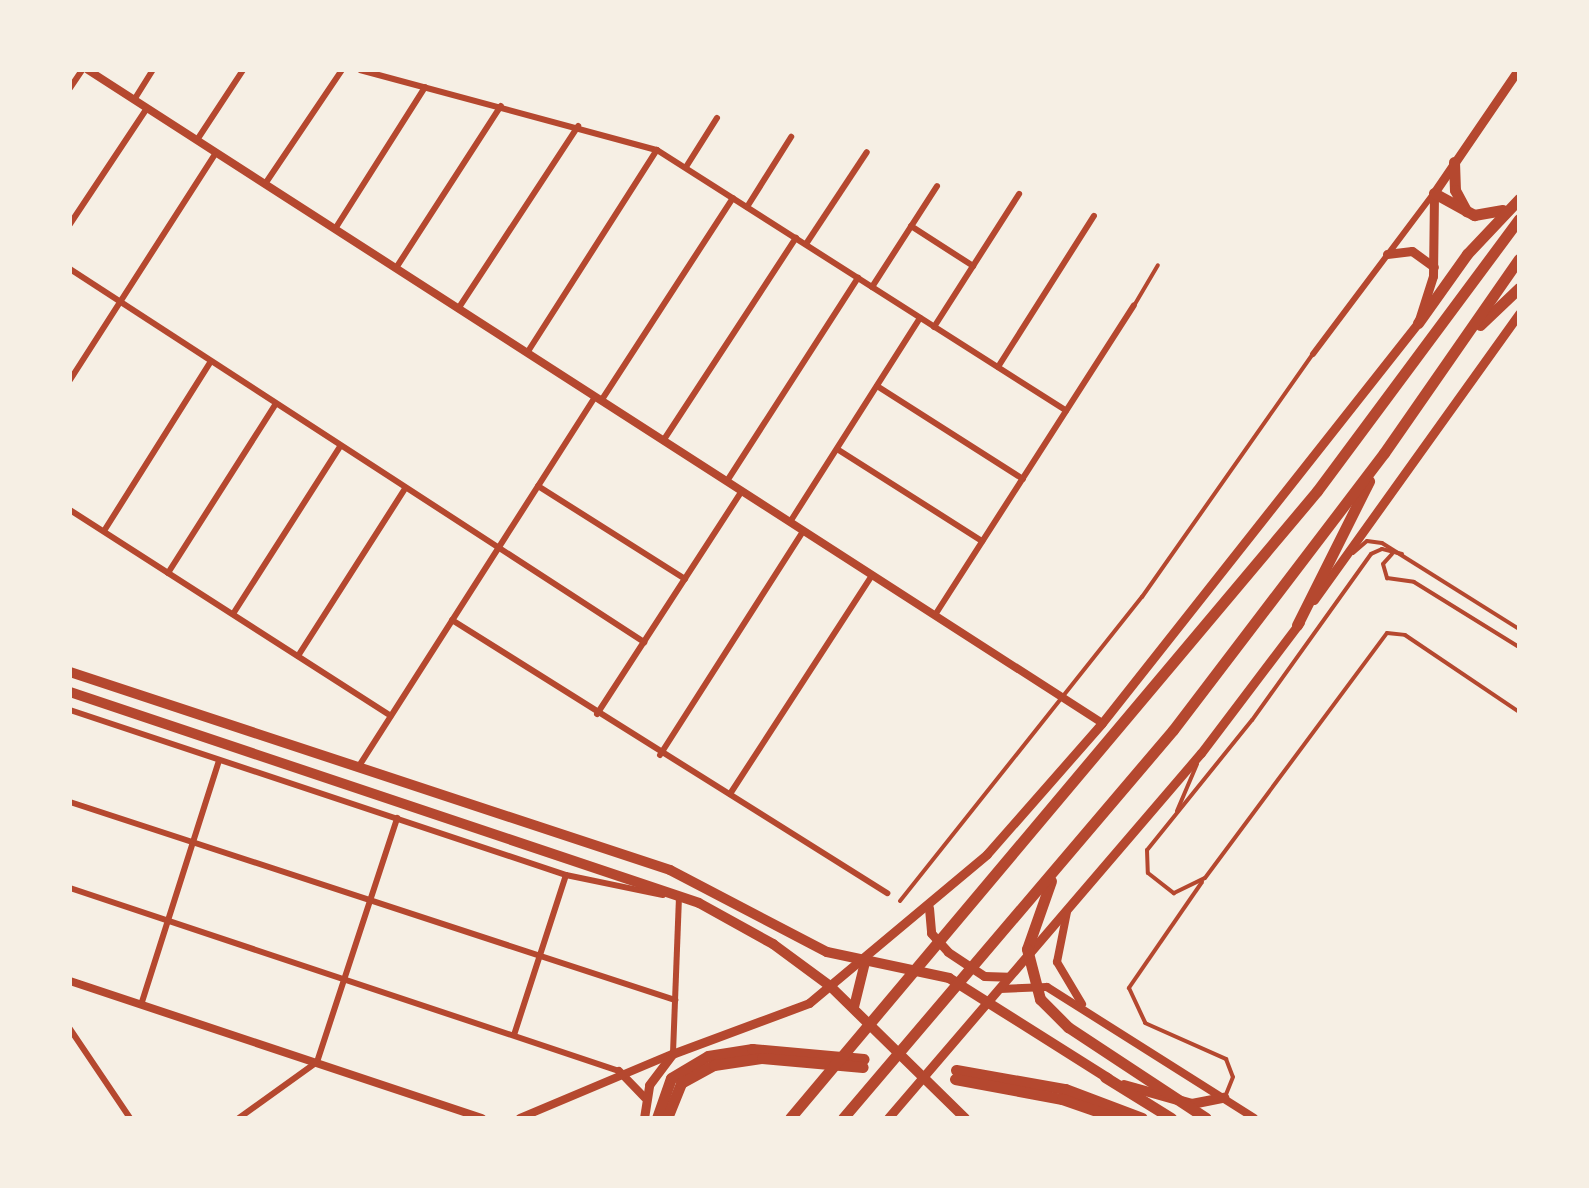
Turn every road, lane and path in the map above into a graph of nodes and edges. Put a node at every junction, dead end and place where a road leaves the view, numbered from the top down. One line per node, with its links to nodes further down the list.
1 (85, 70): 8 (street); 9 (street)
2 (153, 70): 9 (street)
3 (243, 70): 15 (street)
4 (342, 70): 21 (street)
5 (360, 70): 7 (street)
6 (1518, 70): 19 (main road)
7 (426, 87): 10 (street); 33 (street)
8 (70, 88)
9 (134, 100): 11 (street)
10 (501, 106): 13 (street); 41 (street)
11 (146, 108): 15 (street); 31 (street)
12 (717, 118): 20 (street)
13 (578, 126): 16 (street); 48 (street)
14 (792, 137): 27 (street)
15 (197, 140): 17 (street)
16 (658, 150): 20 (street); 54 (street)
17 (216, 152): 21 (street); 46 (street)
18 (867, 152): 35 (street)
19 (1454, 162): 23 (main road); 28 (highway)
20 (686, 167): 25 (street)
21 (265, 184): 33 (street)
22 (937, 186): 32 (street)
23 (1434, 192): 28 (highway); 36 (street); 40 (main road)
24 (1019, 194): 39 (street)
25 (733, 198): 27 (street); 61 (street)
26 (1515, 202): 28 (highway); 51 (highway)
27 (748, 207): 34 (street)
28 (1470, 214)
29 (1094, 216): 58 (street)
30 (1519, 219): 141 (highway)
31 (70, 224)
32 (911, 226): 39 (street); 44 (street)
33 (335, 229): 41 (street)
34 (796, 238): 35 (street); 64 (street)
35 (806, 244): 43 (street)
36 (1387, 254): 40 (main road); 55 (street)
37 (1519, 259): 53 (highway)
38 (1158, 265): 47 (lane)
39 (973, 266): 52 (street)
40 (1434, 267): 51 (main road)
41 (396, 268): 48 (street)
42 (70, 270): 46 (street)
43 (858, 278): 44 (street); 69 (street)
44 (872, 287): 50 (street)
45 (1519, 288): 53 (highway)
46 (120, 304): 56 (street); 57 (street)
47 (1134, 305): 63 (street)
48 (458, 309): 54 (street)
49 (1519, 314): 81 (main road)
50 (920, 318): 52 (street); 60 (street)
51 (1418, 323): 99 (main road)
52 (934, 326): 58 (street)
53 (1462, 342): 67 (highway)
54 (526, 353): 61 (street)
55 (1313, 354): 94 (lane)
56 (210, 363): 62 (street); 76 (street)
57 (74, 366): 59 (street)
58 (998, 368): 63 (street)
59 (70, 380)
60 (877, 386): 66 (street); 68 (street)
61 (598, 399): 64 (street); 70 (street)
62 (275, 405): 65 (street); 80 (street)
63 (1066, 411): 68 (street)
64 (663, 440): 69 (street)
65 (340, 447): 71 (street); 84 (street)
66 (837, 449): 74 (street); 77 (street)
67 (1384, 452): 87 (highway); 109 (highway)
68 (1022, 479): 77 (street)
69 (726, 482): 72 (street)
70 (538, 486): 78 (street); 83 (street)
71 (405, 488): 78 (street); 91 (street)
72 (742, 491): 74 (street); 83 (street)
73 (70, 510): 76 (street)
74 (790, 522): 75 (street)
75 (803, 531): 82 (street); 101 (street)
76 (104, 532): 80 (street)
77 (982, 541): 85 (street)
78 (498, 548): 86 (street); 89 (street)
79 (1402, 554): 81 (lane); 88 (lane); 90 (lane); 106 (lane)
80 (168, 573): 84 (street)
81 (1333, 573): 87 (main road)
82 (872, 575): 85 (street); 104 (street)
83 (685, 579): 89 (street)
84 (232, 614): 91 (street)
85 (935, 616): 94 (street)
86 (452, 620): 97 (street); 98 (street)
87 (1297, 625): 100 (main road)
88 (1519, 628)
89 (644, 642): 97 (street)
90 (1519, 647)
91 (298, 656): 98 (street)
92 (70, 672): 103 (main road)
93 (70, 692): 114 (main road)
94 (1062, 697): 99 (street); 115 (lane)
95 (70, 710): 102 (street)
96 (1519, 712): 111 (lane)
97 (597, 714): 101 (street)
98 (391, 716): 103 (street)
99 (1102, 723): 117 (main road)
100 (1201, 753): 106 (lane); 118 (main road)
101 (660, 755): 104 (street)
102 (219, 760): 107 (street); 108 (street)
103 (358, 768): 121 (main road)
104 (730, 794): 113 (street)
105 (70, 802): 108 (street)
106 (1176, 815): 111 (lane)
107 (397, 818): 110 (street); 116 (street)
108 (192, 844): 116 (street); 119 (street)
109 (1064, 860): 142 (highway); 150 (highway)
110 (566, 874): 114 (street); 120 (street)
111 (1205, 878): 139 (lane)
112 (70, 888): 119 (street)
113 (887, 893)
114 (680, 895): 125 (main road); 127 (street)
115 (900, 901)
116 (368, 902): 120 (street); 123 (street)
117 (929, 908): 121 (main road); 122 (main road)
118 (1068, 910): 122 (main road); 130 (street)
119 (168, 921): 123 (street); 128 (street)
120 (542, 958): 127 (street); 132 (street)
121 (866, 958): 125 (main road); 126 (main road); 129 (main road)
122 (1008, 977): 126 (main road)
123 (343, 979): 132 (street); 134 (street)
124 (70, 982): 128 (street)
125 (830, 986): 129 (main road); 133 (main road)
126 (992, 995): 130 (street); 136 (main road); 137 (main road)
127 (675, 1000): 133 (street)
128 (141, 1005): 134 (street)
129 (854, 1007): 136 (main road)
130 (1088, 1010): 139 (street)
131 (70, 1028): 143 (street)
132 (514, 1035): 135 (street)
133 (672, 1054): 135 (street); 138 (main road)
134 (317, 1062): 144 (street); 145 (street)
135 (619, 1071): 138 (street); 146 (street)
136 (923, 1075): 140 (main road); 153 (main road)
137 (1105, 1077): 139 (main road); 156 (highway)
138 (645, 1098): 147 (main road)
139 (1224, 1098): 157 (street)
140 (902, 1102): 151 (main road); 152 (street)
141 (794, 1112)
142 (1204, 1116)
143 (130, 1118)
144 (239, 1118)
145 (482, 1118)
146 (520, 1118)
147 (644, 1118)
148 (657, 1118): 149 (highway)
149 (667, 1118)
150 (843, 1118)
151 (888, 1118)
152 (900, 1118)
153 (965, 1118)
154 (1117, 1118): 155 (highway)
155 (1142, 1118)
156 (1171, 1118)
157 (1254, 1118)

